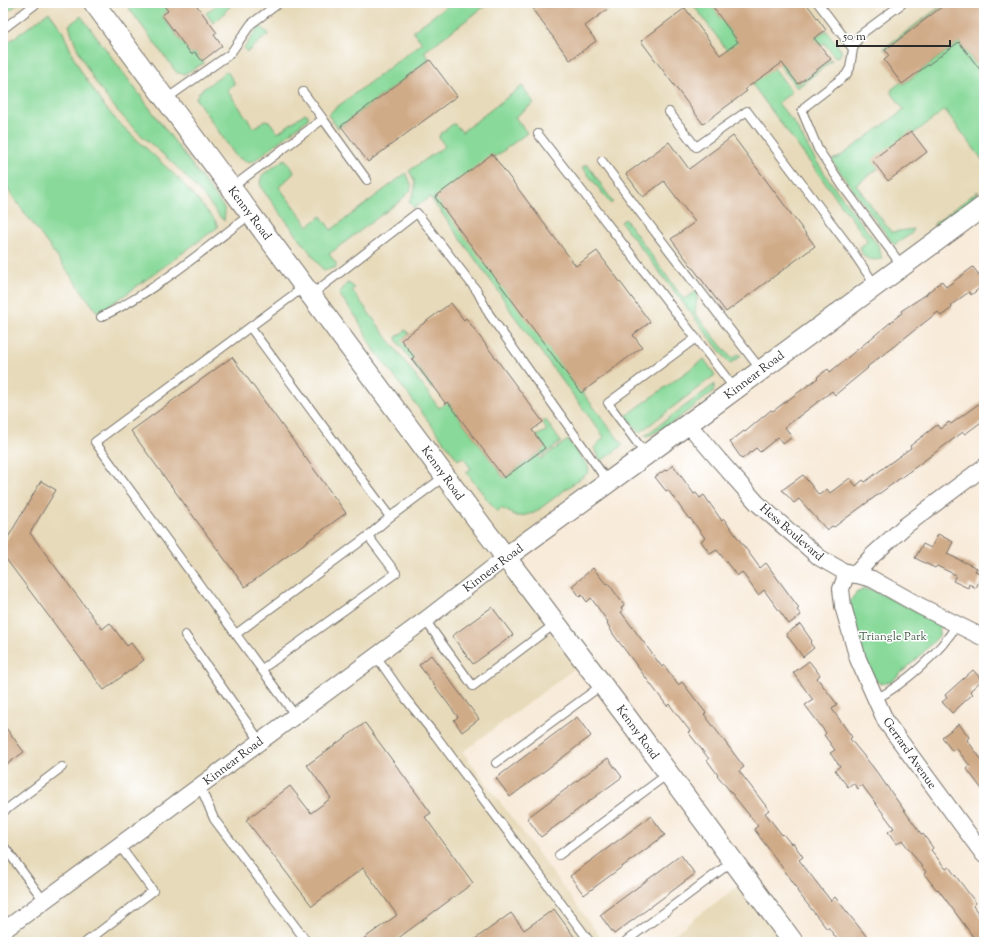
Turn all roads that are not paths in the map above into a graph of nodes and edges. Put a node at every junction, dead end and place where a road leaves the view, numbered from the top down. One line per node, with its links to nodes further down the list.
1 (38, 3): 6 (lane)
2 (94, 3): 9 (street, Kenny Road)
3 (279, 3): 9 (lane)
4 (818, 3): 7 (lane)
5 (903, 3): 7 (lane)
6 (3, 29)
7 (853, 49): 18 (lane)
8 (303, 92): 11 (lane)
9 (165, 100): 15 (street, Kenny Road)
10 (669, 112): 19 (lane)
11 (323, 119): 14 (lane); 15 (lane)
12 (538, 134): 23 (lane)
13 (602, 161): 24 (lane)
14 (367, 180)
15 (231, 188): 17 (street, Kenny Road)
16 (984, 206): 18 (street, Kinnear Road)
17 (250, 214): 20 (street, Kenny Road); 21 (lane)
18 (902, 266): 19 (street, Kinnear Road)
19 (875, 285): 24 (street, Kinnear Road)
20 (308, 291): 22 (lane); 29 (street, Kenny Road); 30 (lane)
21 (101, 317)
22 (250, 327): 31 (lane); 38 (lane)
23 (696, 338): 25 (lane); 27 (lane)
24 (761, 370): 25 (street, Kinnear Road)
25 (735, 389): 26 (street, Kinnear Road)
26 (688, 424): 27 (street, Kinnear Road); 34 (street, Hess Boulevard)
27 (646, 456): 30 (street, Kinnear Road)
28 (984, 467): 34 (street)
29 (445, 476): 31 (lane); 33 (street, Kenny Road)
30 (608, 483): 33 (street, Kinnear Road)
31 (390, 517): 32 (lane)
32 (368, 536): 38 (lane); 42 (lane)
33 (505, 558): 35 (street, Kinnear Road); 36 (street, Kenny Road)
34 (851, 574): 37 (street, Hess Boulevard); 44 (street, Gerrard Avenue)
35 (425, 620): 36 (lane); 41 (street, Kinnear Road)
36 (556, 623): 43 (street, Kenny Road)
37 (957, 624): 40 (street, Hess Boulevard); 44 (lane)
38 (236, 634): 42 (lane)
39 (185, 635): 46 (lane)
40 (984, 638)
41 (376, 656): 45 (street, Kinnear Road); 62 (lane)
42 (262, 669): 45 (lane)
43 (603, 685): 47 (lane); 49 (street, Kenny Road)
44 (876, 699): 55 (street, Gerrard Avenue)
45 (295, 715): 46 (street, Kinnear Road)
46 (260, 741): 50 (street, Kinnear Road)
47 (496, 763)
48 (62, 767): 51 (lane)
49 (668, 773): 54 (lane); 56 (street, Kenny Road)
50 (200, 786): 53 (street, Kinnear Road); 61 (lane)
51 (3, 812)
52 (3, 845): 57 (lane)
53 (118, 845): 57 (street, Kinnear Road); 60 (lane)
54 (559, 854)
55 (984, 855)
56 (733, 861): 59 (lane); 63 (street, Kenny Road)
57 (44, 901): 58 (street, Kinnear Road)
58 (3, 931)
59 (626, 941)
60 (86, 942)
61 (308, 942)
62 (590, 942)
63 (793, 942)

